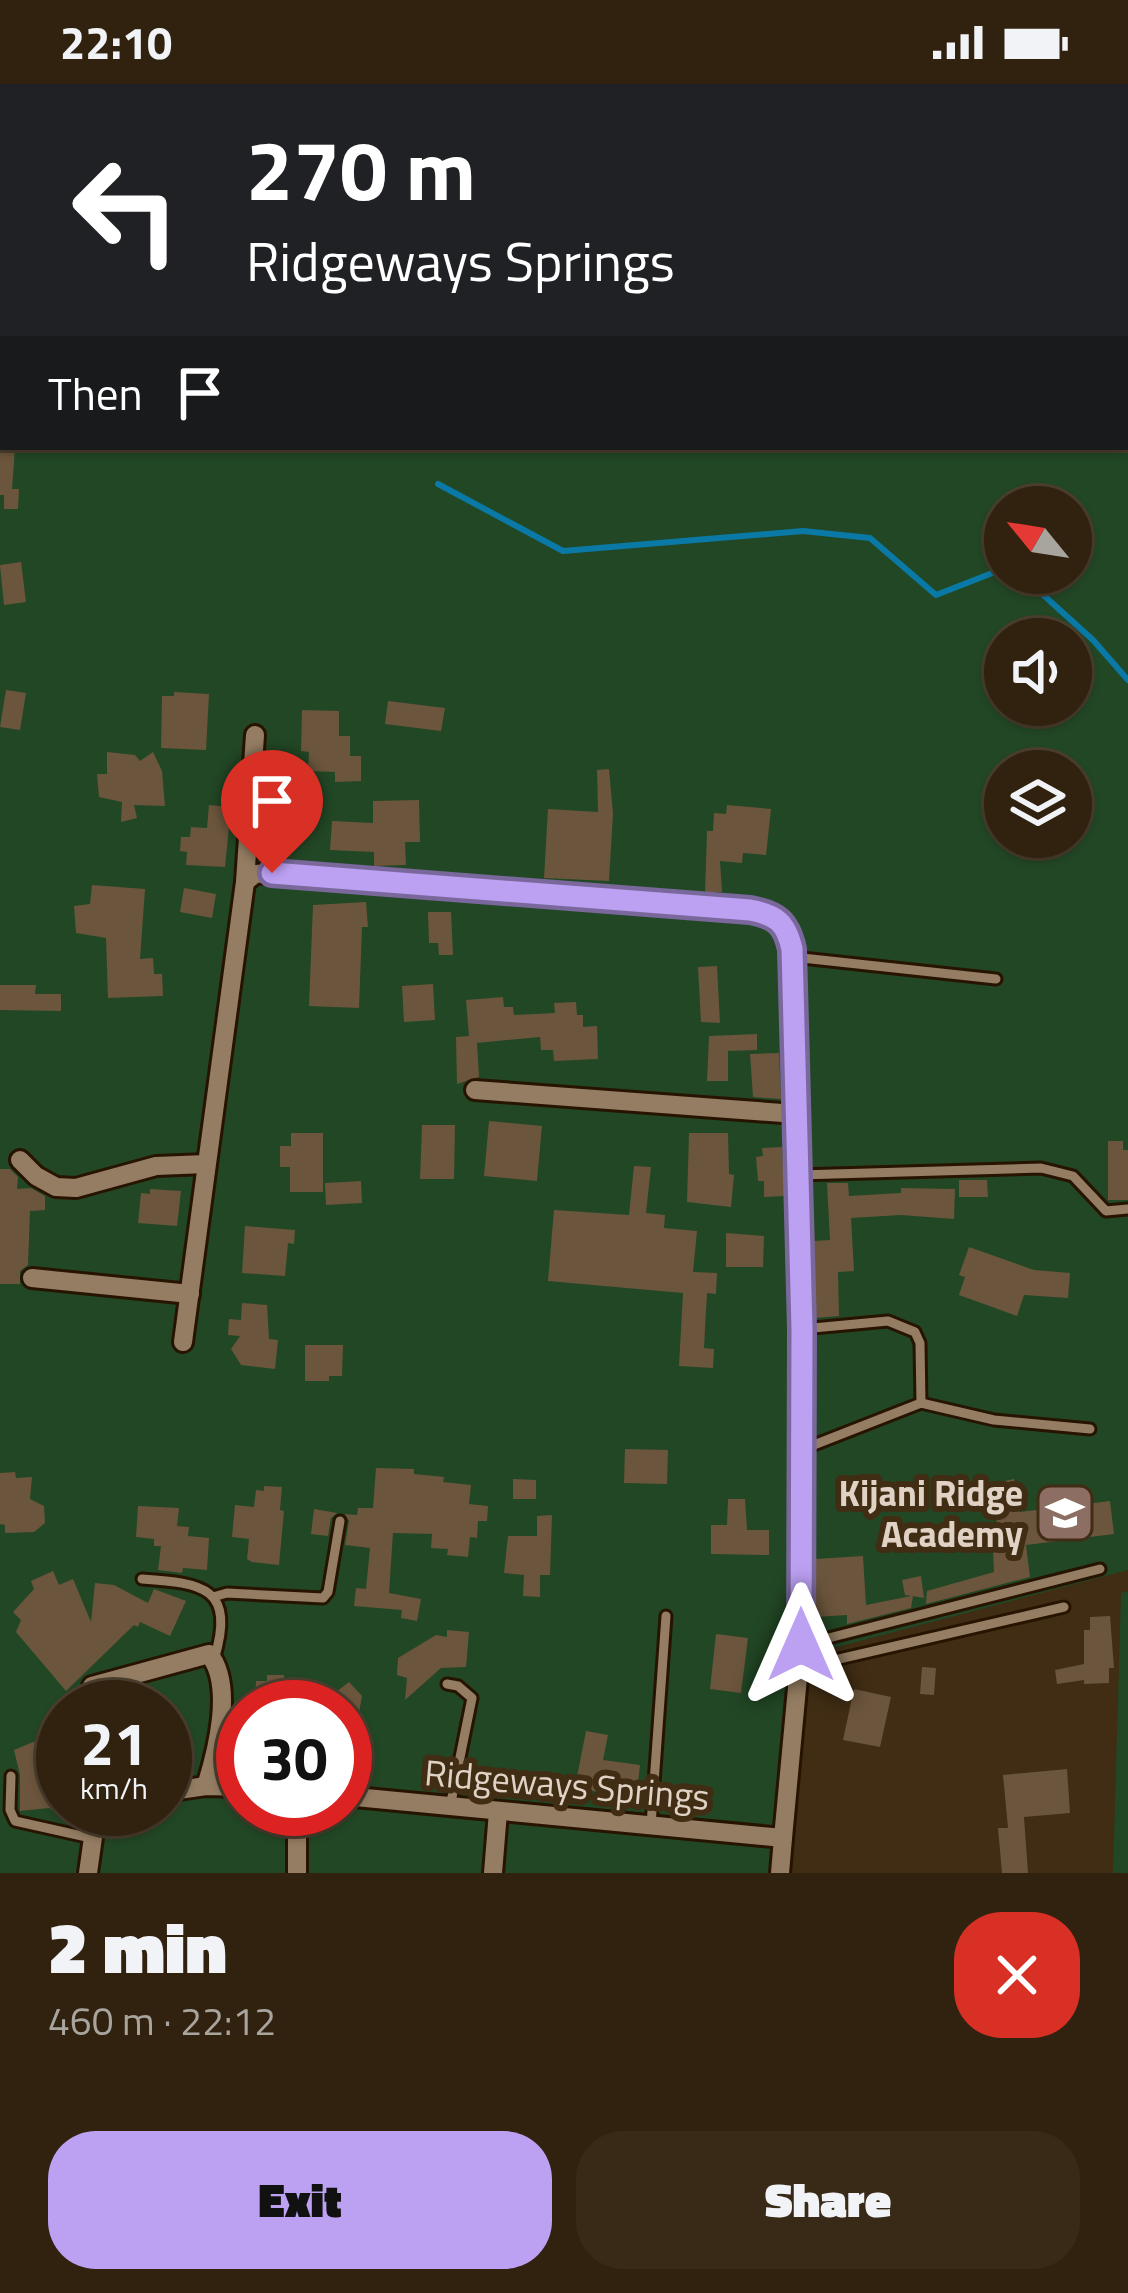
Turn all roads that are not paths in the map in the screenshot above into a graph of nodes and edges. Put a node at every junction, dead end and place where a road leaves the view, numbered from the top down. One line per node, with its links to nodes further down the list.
1 (255, 734): 2 (street)
2 (245, 882): 3 (street); 8 (street)
3 (792, 957): 4 (lane); 6 (street)
4 (996, 979)
5 (475, 1090): 6 (street)
6 (796, 1114): 9 (street)
7 (20, 1160): 8 (street)
8 (206, 1164): 12 (street)
9 (799, 1175): 10 (lane); 13 (street)
10 (1128, 1209)
11 (32, 1278): 12 (street)
12 (190, 1294): 14 (street)
13 (802, 1329): 15 (lane); 17 (street)
14 (183, 1342)
15 (921, 1403): 16 (lane); 17 (lane)
16 (1090, 1429)
17 (801, 1450): 24 (street)
18 (340, 1520): 21 (lane)
19 (1100, 1569): 24 (lane)
20 (142, 1579): 21 (lane)
21 (213, 1597): 25 (lane)
22 (1064, 1607): 26 (lane)
23 (666, 1616): 36 (lane)
24 (801, 1645): 26 (street)
25 (214, 1660): 27 (street); 30 (street)
26 (800, 1668): 39 (street)
27 (109, 1680)
28 (447, 1684): 34 (lane)
29 (11, 1776): 38 (lane)
30 (206, 1786): 31 (street); 32 (street)
31 (216, 1786)
32 (192, 1788)
33 (372, 1799): 34 (street, Ridgeways Springs)
34 (450, 1808): 35 (street, Ridgeways Springs)
35 (498, 1813): 36 (street, Ridgeways Springs); 42 (street)
36 (651, 1825): 39 (street, Ridgeways Springs)
37 (297, 1836): 41 (street)
38 (92, 1838): 40 (street)
39 (783, 1838): 43 (street)
40 (88, 1873)
41 (297, 1873)
42 (493, 1873)
43 (780, 1873)

